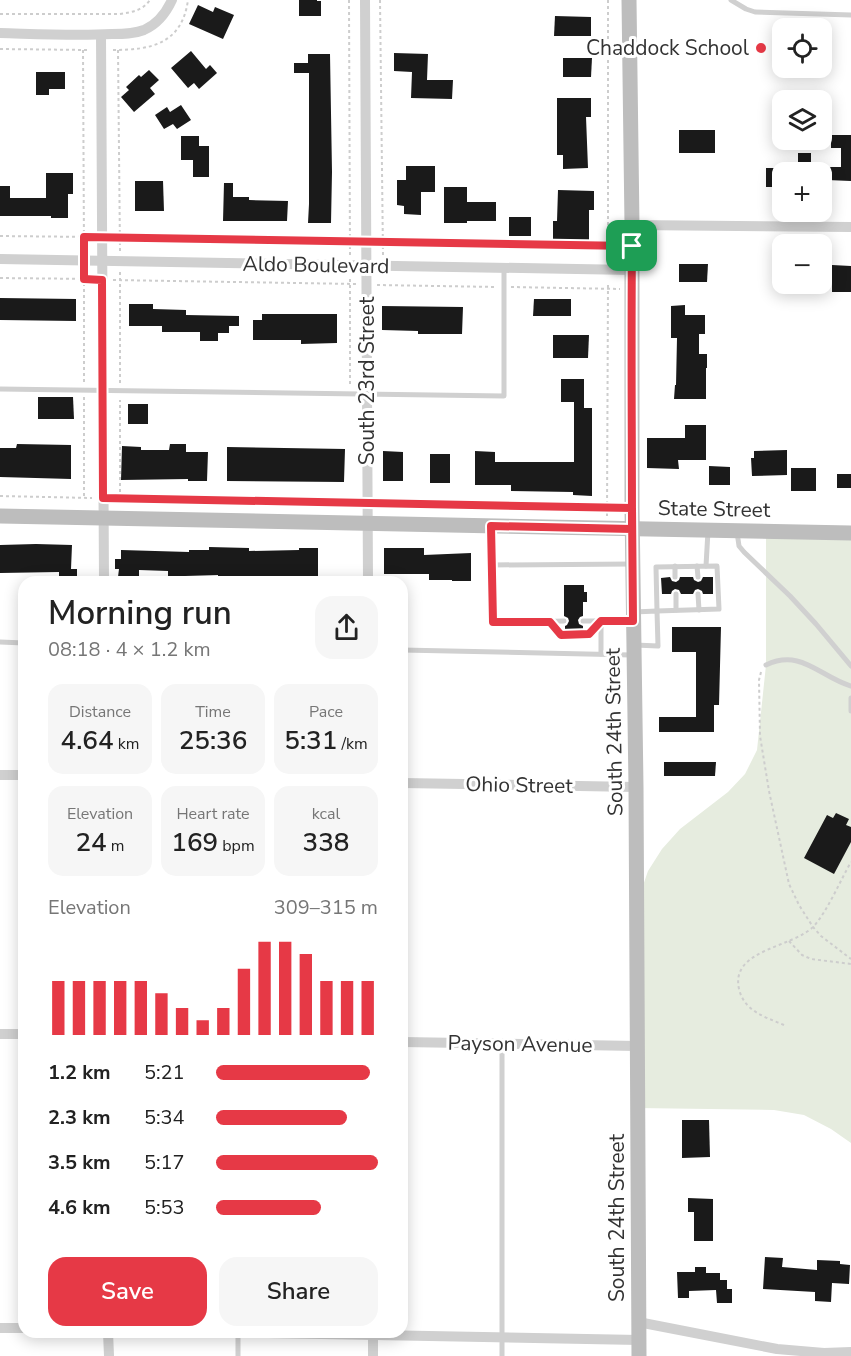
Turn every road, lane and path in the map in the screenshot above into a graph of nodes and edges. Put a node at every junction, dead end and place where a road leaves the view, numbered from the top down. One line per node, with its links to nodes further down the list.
1 (150, 0): 9 (path)
2 (172, 0): 12 (street)
3 (349, 0): 21 (path)
4 (365, 0): 22 (street, South 23rd Street)
5 (380, 0): 23 (path)
6 (608, 0): 24 (path)
7 (629, 0): 15 (street, South 24th Street)
8 (731, 0): 10 (lane)
9 (0, 14)
10 (851, 15)
11 (0, 33): 12 (street)
12 (100, 35): 19 (street)
13 (83, 50): 18 (path)
14 (118, 50): 20 (path)
15 (632, 225): 16 (street); 25 (street, South 24th Street)
16 (851, 227)
17 (0, 236): 18 (path)
18 (84, 237): 19 (path); 27 (path)
19 (101, 238): 20 (path); 28 (street)
20 (120, 238): 21 (path); 29 (path)
21 (350, 242): 22 (path); 30 (path)
22 (367, 242): 23 (path); 31 (street, South 23rd Street)
23 (382, 242): 24 (path); 32 (path)
24 (608, 246): 25 (path); 34 (path)
25 (632, 246): 35 (street, South 24th Street)
26 (0, 259): 27 (street, Aldo Boulevard)
27 (84, 260): 28 (street, Aldo Boulevard); 37 (path)
28 (102, 261): 29 (street, Aldo Boulevard); 38 (street)
29 (120, 261): 30 (street, Aldo Boulevard); 39 (path)
30 (351, 265): 31 (street, Aldo Boulevard); 40 (path)
31 (367, 266): 32 (street, Aldo Boulevard); 41 (street, South 23rd Street)
32 (383, 266): 33 (street, Aldo Boulevard)
33 (504, 268): 34 (street, Aldo Boulevard); 42 (lane)
34 (608, 269): 35 (street, Aldo Boulevard); 43 (path)
35 (632, 270): 44 (street, South 24th Street)
36 (0, 278): 37 (path)
37 (84, 279): 38 (path)
38 (102, 280): 39 (path); 46 (street)
39 (120, 280): 40 (path)
40 (350, 284): 41 (path); 47 (path)
41 (367, 285): 42 (path); 48 (street, South 23rd Street)
42 (504, 287): 43 (path); 48 (lane)
43 (608, 289): 44 (path); 52 (path)
44 (632, 290): 53 (street, South 24th Street)
45 (0, 389): 46 (lane)
46 (103, 391): 47 (lane); 50 (street)
47 (350, 393): 48 (lane)
48 (367, 393): 51 (street, South 23rd Street)
49 (0, 496): 50 (path)
50 (103, 498): 51 (path); 55 (street)
51 (367, 503): 52 (path); 56 (street, South 23rd Street)
52 (607, 507): 53 (path)
53 (632, 508): 58 (street, South 24th Street)
54 (0, 516): 55 (street, State Street)
55 (104, 518): 56 (street, State Street); 67 (street)
56 (367, 524): 57 (street, State Street); 68 (street, South 23rd Street)
57 (491, 526): 58 (street, State Street); 63 (lane)
58 (632, 529): 59 (street, State Street); 62 (street, South 24th Street)
59 (708, 530): 60 (street, State Street); 66 (lane)
60 (737, 531): 61 (street, State Street); 87 (lane)
61 (851, 533)
62 (633, 564): 63 (lane); 76 (street, South 24th Street)
63 (492, 565): 80 (lane)
64 (675, 566): 65 (lane); 69 (lane); 75 (lane)
65 (697, 566): 66 (lane); 70 (lane)
66 (706, 566): 74 (lane)
67 (104, 576)
68 (368, 576)
69 (675, 577)
70 (698, 577)
71 (675, 594): 73 (lane)
72 (698, 594): 74 (lane)
73 (675, 610): 74 (lane); 75 (lane)
74 (699, 610)
75 (657, 611): 76 (lane); 84 (lane)
76 (633, 616): 79 (lane); 84 (street, South 24th Street)
77 (564, 621): 80 (lane)
78 (583, 621): 79 (lane)
79 (601, 621): 80 (lane); 85 (lane)
80 (550, 622)
81 (0, 642): 82 (lane)
82 (18, 643)
83 (408, 650): 85 (lane)
84 (634, 650): 85 (lane); 94 (street, South 24th Street)
85 (601, 654)
86 (766, 665): 88 (lane); 96 (path)
87 (851, 666)
88 (851, 686)
89 (851, 698): 90 (lane)
90 (851, 711)
91 (0, 775): 92 (street)
92 (18, 775)
93 (408, 783): 94 (street, Ohio Street)
94 (636, 787): 105 (street, South 24th Street)
95 (851, 862): 96 (path)
96 (813, 927): 97 (path); 98 (path)
97 (789, 941): 99 (path); 100 (path)
98 (851, 959)
99 (851, 964)
100 (784, 1025)
101 (0, 1034): 102 (street)
102 (18, 1035)
103 (408, 1042): 104 (street, Payson Avenue)
104 (502, 1043): 105 (street, Payson Avenue); 110 (lane)
105 (637, 1046): 106 (street, South 24th Street)
106 (638, 1322): 114 (street, South 24th Street); 115 (street)
107 (0, 1328): 108 (street)
108 (18, 1328)
109 (408, 1334): 110 (street)
110 (501, 1337): 114 (street); 119 (lane)
111 (108, 1338): 116 (street)
112 (238, 1338): 117 (lane)
113 (373, 1338): 118 (street)
114 (639, 1340): 120 (street, South 24th Street)
115 (851, 1352)
116 (109, 1356)
117 (238, 1356)
118 (373, 1356)
119 (502, 1356)
120 (639, 1356)

